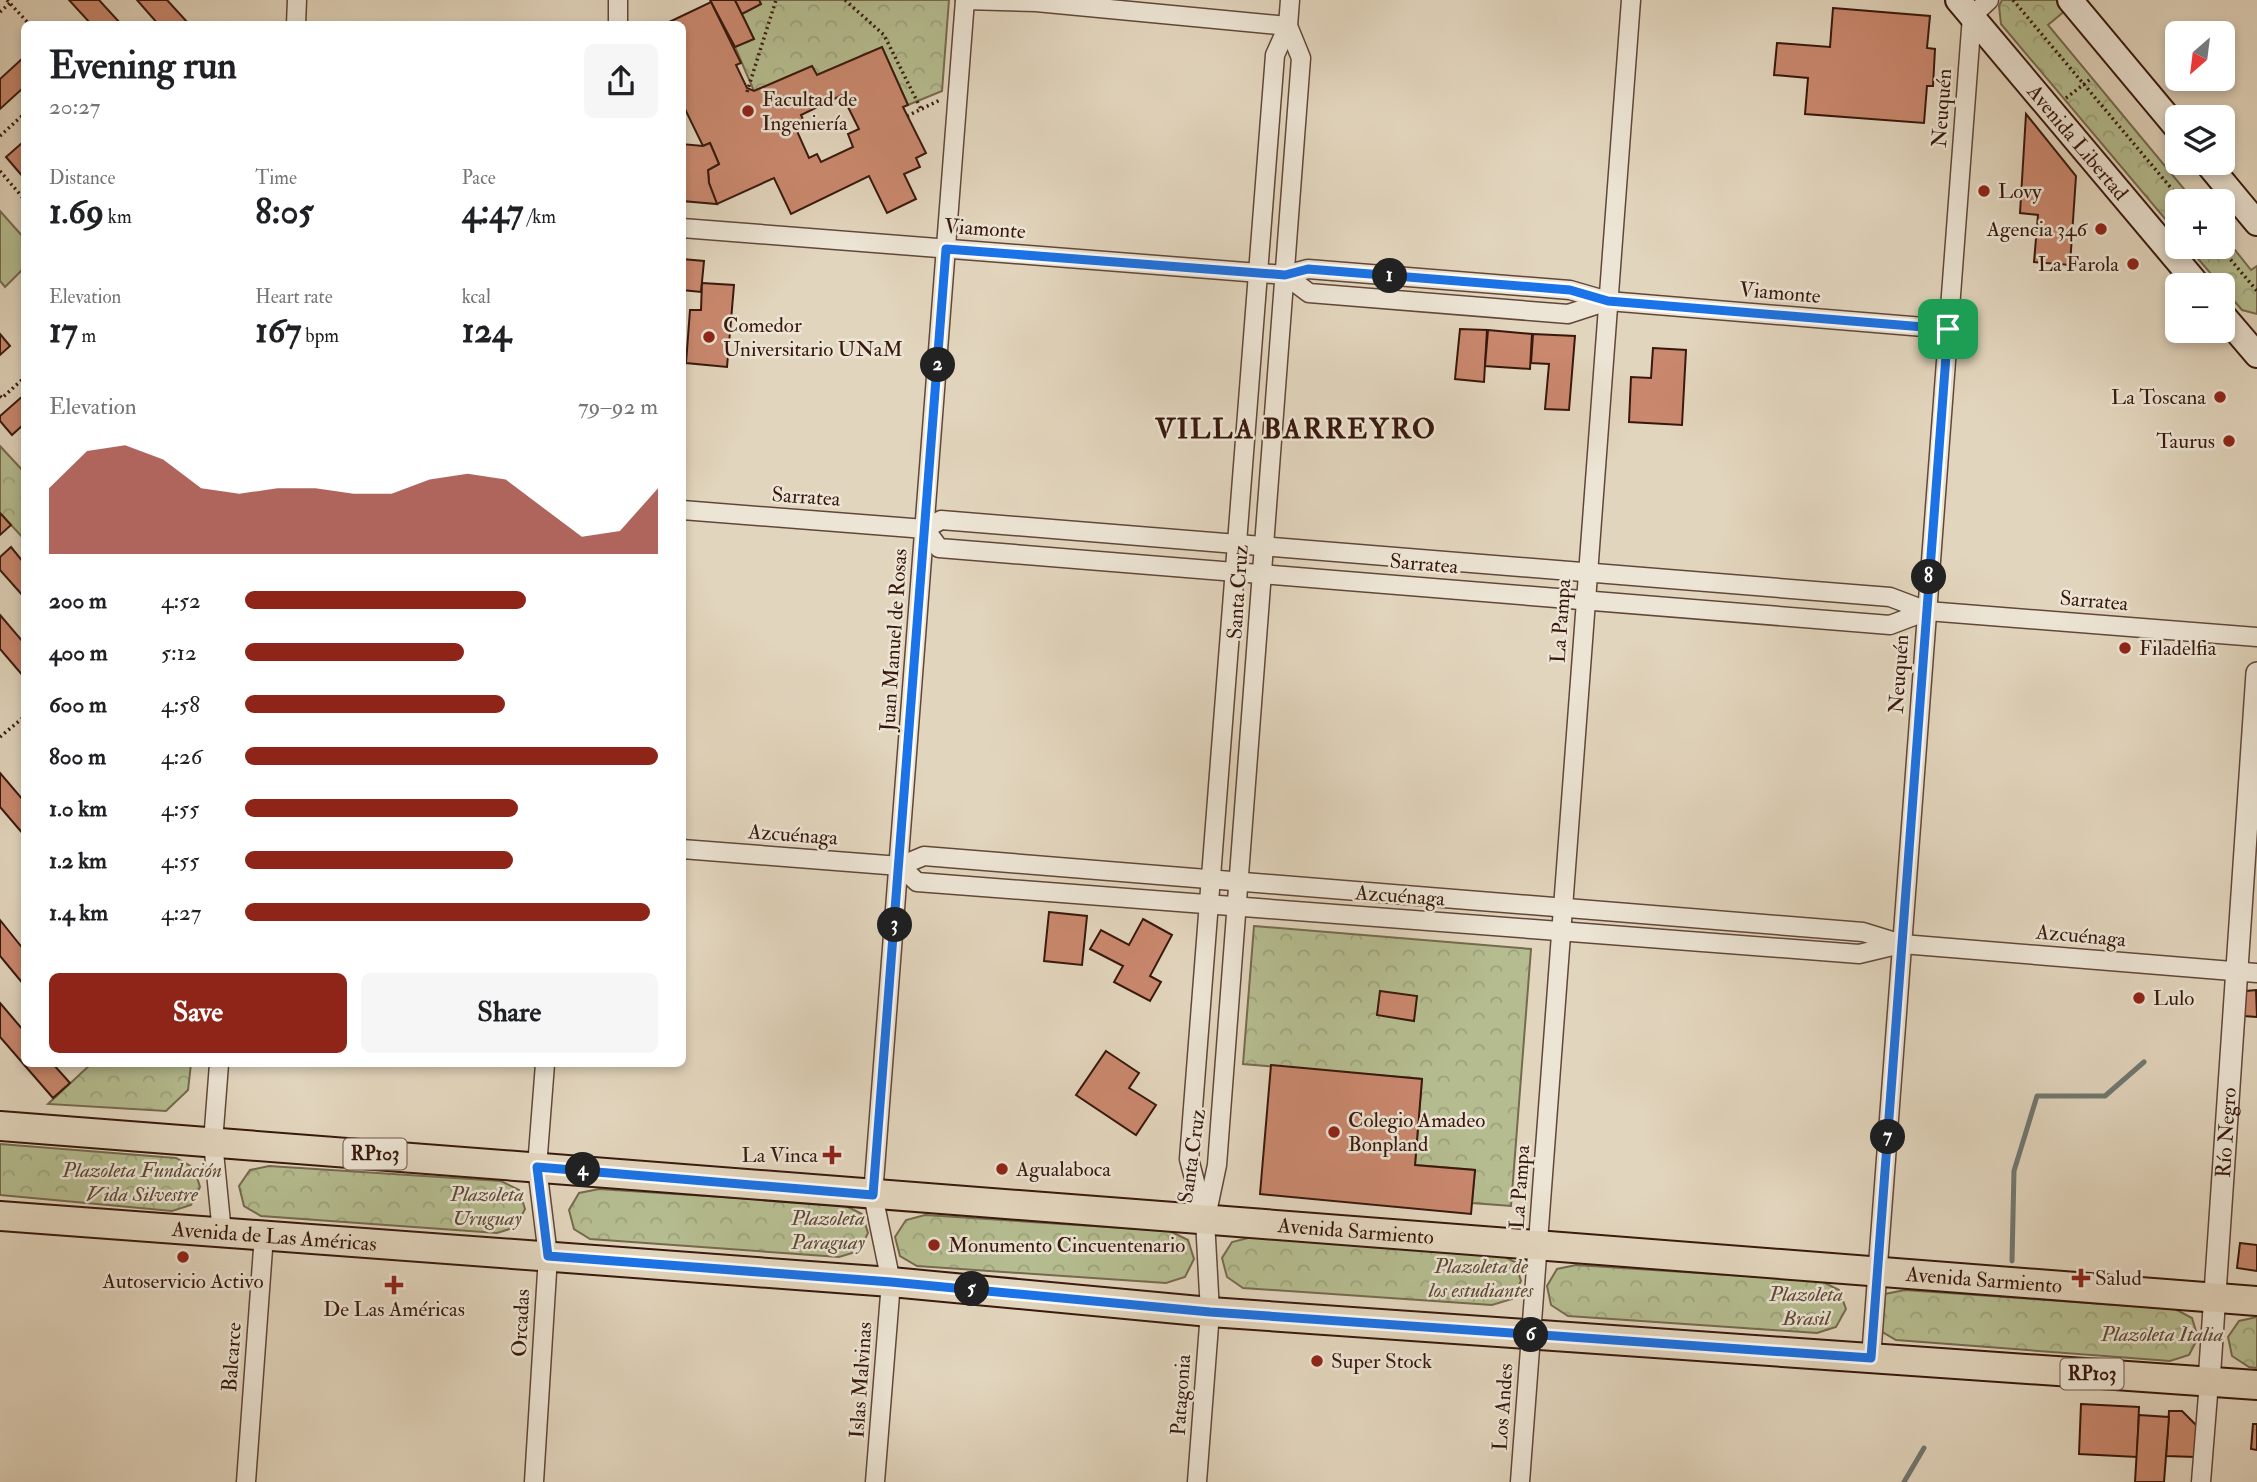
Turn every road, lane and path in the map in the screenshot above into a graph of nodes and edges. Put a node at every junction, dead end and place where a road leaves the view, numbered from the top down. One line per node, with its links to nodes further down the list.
1 (298, 0): 14 (street)
2 (618, 0): 15 (street)
3 (776, 0): 20 (path)
4 (845, 0): 22 (path)
5 (965, 0): 16 (street); 19 (street, Juan Manuel de Rosas)
6 (1290, 0): 16 (street, Santa Cruz)
7 (1630, 0): 39 (street, La Pampa)
8 (2013, 0): 18 (path)
9 (2070, 0): 23 (main road)
10 (9, 2): 12 (path); 13 (path)
11 (1973, 5): 36 (main road, Avenida Libertad); 40 (street, Neuquén)
12 (0, 12)
13 (26, 21)
14 (296, 21)
15 (618, 21)
16 (1288, 26): 35 (street, Santa Cruz); 37 (street, Santa Cruz)
17 (2092, 78): 18 (path)
18 (2083, 84): 21 (path); 29 (path)
19 (958, 90): 22 (path); 33 (street, Juan Manuel de Rosas)
20 (747, 92)
21 (2064, 100)
22 (921, 109): 24 (path)
23 (2165, 114)
24 (907, 116)
25 (21, 117): 26 (path)
26 (0, 136)
27 (0, 171): 30 (path)
28 (2217, 175): 31 (main road)
29 (2172, 189)
30 (21, 196)
31 (2257, 223)
32 (686, 228): 33 (street, Viamonte)
33 (946, 249): 35 (street, Viamonte); 46 (street, Juan Manuel de Rosas)
34 (2230, 259): 38 (path)
35 (1258, 273): 37 (street, Viamonte); 47 (street, Santa Cruz)
36 (2188, 273)
37 (1285, 275): 39 (street, Viamonte); 48 (street, Santa Cruz)
38 (2257, 291)
39 (1608, 301): 40 (street, Viamonte); 50 (street, La Pampa)
40 (1948, 329): 53 (street, Neuquén)
41 (2235, 329): 42 (main road)
42 (2257, 355)
43 (21, 381): 44 (path)
44 (1, 398)
45 (686, 510): 46 (street, Sarratea)
46 (925, 529): 47 (street, Sarratea); 49 (street, Sarratea); 59 (street, Juan Manuel de Rosas)
47 (1237, 544): 48 (street, Sarratea); 49 (street, Santa Cruz)
48 (1264, 546): 50 (street, Sarratea); 51 (street, Santa Cruz)
49 (1235, 572): 51 (street, Sarratea); 60 (street, Santa Cruz)
50 (1587, 572): 52 (street, La Pampa); 53 (street, Sarratea)
51 (1262, 574): 52 (street, Sarratea); 61 (street, Santa Cruz)
52 (1585, 600): 53 (street, Sarratea); 64 (street, La Pampa)
53 (1927, 611): 54 (street, Sarratea); 66 (street, Neuquén)
54 (2257, 637)
55 (2257, 673): 67 (street, Río Negro)
56 (21, 720): 57 (path)
57 (0, 737)
58 (686, 849): 59 (street, Azcuénaga)
59 (900, 866): 60 (street, Azcuénaga); 62 (street, Azcuénaga); 73 (street, Juan Manuel de Rosas)
60 (1211, 879): 61 (street, Azcuénaga); 62 (street, Santa Cruz)
61 (1239, 882): 63 (street, Santa Cruz); 64 (street, Azcuénaga)
62 (1209, 904): 63 (street, Azcuénaga); 75 (street, Santa Cruz)
63 (1237, 906): 65 (street, Azcuénaga); 75 (street, Santa Cruz)
64 (1562, 908): 65 (street, La Pampa); 66 (street, Azcuénaga)
65 (1560, 931): 66 (street, Azcuénaga); 78 (street, La Pampa)
66 (1902, 944): 67 (street, Azcuénaga); 80 (street, Neuquén)
67 (2247, 972): 82 (street, Río Negro)
68 (219, 1067): 71 (street)
69 (545, 1067): 72 (street, Orcadas)
70 (0, 1126): 71 (main road, RP103)
71 (213, 1142): 72 (main road, RP103); 76 (street)
72 (537, 1167): 73 (main road, Avenida Sarmiento / RP103); 79 (street, Orcadas)
73 (873, 1195): 75 (main road, Avenida Sarmiento / RP103); 81 (street, Juan Manuel de Rosas)
74 (0, 1216): 76 (main road, Avenida de Las Américas / RP103)
75 (1205, 1220): 78 (main road, Avenida Sarmiento / RP103); 84 (street, Patagonia)
76 (222, 1233): 77 (main road, Avenida de Las Américas / RP103)
77 (264, 1235): 79 (main road, Avenida de Las Américas / RP103); 89 (street, Balcarce)
78 (1538, 1246): 80 (main road, Avenida Sarmiento / RP103); 85 (street, La Pampa)
79 (548, 1256): 81 (main road, RP103); 90 (street, Orcadas)
80 (1879, 1272): 82 (main road, Avenida Sarmiento / RP103); 86 (street, Neuquén)
81 (891, 1282): 84 (main road, RP103); 91 (street, Islas Malvinas)
82 (2214, 1298): 83 (main road, Avenida Sarmiento / RP103); 87 (street, Río Negro)
83 (2257, 1301)
84 (1210, 1312): 85 (main road, RP103); 92 (street, Patagonia)
85 (1531, 1335): 86 (main road, RP103); 93 (street, Los Andes)
86 (1871, 1358): 87 (main road, RP103)
87 (2209, 1382): 88 (main road, RP103); 94 (street)
88 (2257, 1385)
89 (246, 1482)
90 (534, 1482)
91 (875, 1482)
92 (1197, 1482)
93 (1520, 1482)
94 (2202, 1482)

